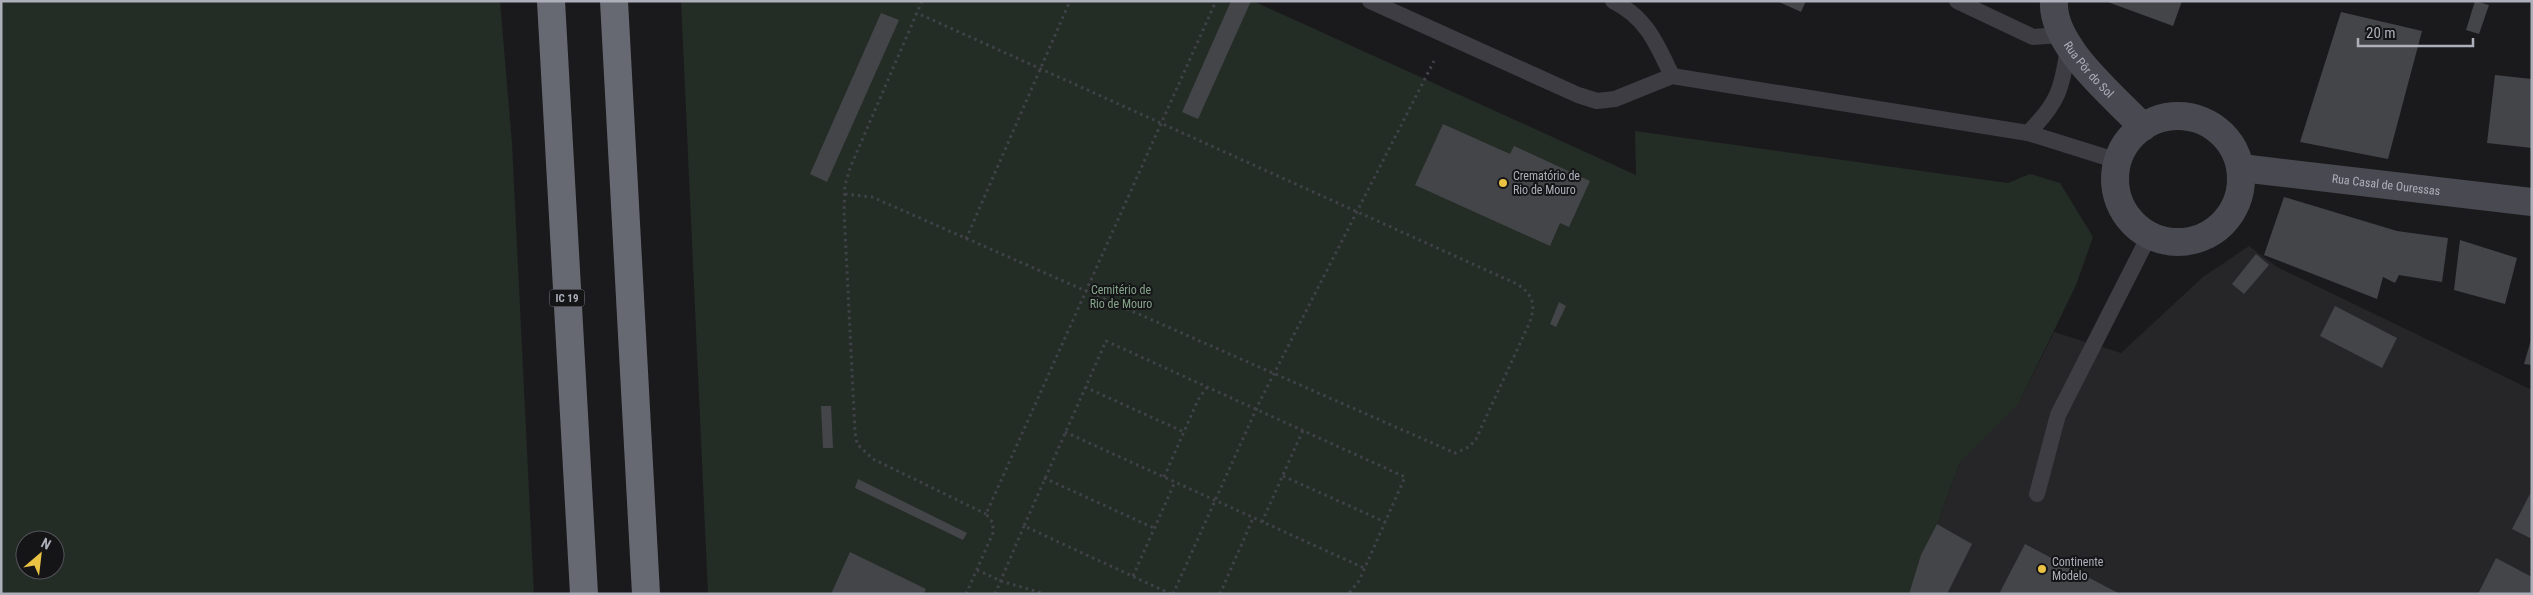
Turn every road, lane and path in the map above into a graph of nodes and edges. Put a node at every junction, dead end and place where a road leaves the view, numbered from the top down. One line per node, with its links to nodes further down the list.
1 (551, 1): 49 (highway, IC 19)
2 (614, 1): 50 (highway)
3 (922, 1): 10 (path)
4 (1070, 1): 13 (path)
5 (1216, 1): 15 (path)
6 (1370, 1): 11 (lane)
7 (1612, 1): 14 (lane)
8 (1957, 1): 12 (lane)
9 (2054, 1): 12 (street, Rua Pôr do Sol)
10 (917, 13): 13 (path); 20 (path)
11 (1447, 36): 14 (lane); 22 (path)
12 (2064, 42): 16 (street, Rua Pôr do Sol); 17 (lane)
13 (1040, 69): 15 (path); 24 (path)
14 (1672, 76): 17 (lane)
15 (1161, 123): 22 (path); 25 (path)
16 (2143, 126): 18 (street); 19 (street)
17 (2028, 133): 18 (lane)
18 (2118, 161): 23 (street)
19 (2241, 168): 21 (street, Rua Casal de Ouressas); 23 (street)
20 (845, 194): 24 (path); 39 (path)
21 (2532, 202)
22 (1357, 212): 26 (path); 26 (path)
23 (2149, 236): 37 (lane)
24 (966, 239): 25 (path)
25 (1086, 292): 26 (path); 39 (path)
26 (1274, 375): 29 (path)
27 (1208, 386): 28 (path); 29 (path); 32 (path)
28 (1086, 387): 31 (path); 32 (path)
29 (1257, 408): 30 (path); 38 (path)
30 (1303, 430): 33 (path); 42 (path)
31 (1065, 432): 34 (path); 35 (path)
32 (1184, 432): 34 (path)
33 (1283, 476): 41 (path); 42 (path)
34 (1164, 477): 36 (path)
35 (1044, 478): 43 (path); 44 (path)
36 (1175, 482): 38 (path); 44 (path)
37 (2036, 494)
38 (1215, 501): 40 (path); 54 (path)
39 (986, 514): 46 (path)
40 (1253, 518): 41 (path); 55 (path)
41 (1262, 522): 45 (path)
42 (1385, 522): 45 (path)
43 (1024, 526): 47 (path); 48 (path)
44 (1154, 528): 47 (path)
45 (1364, 568): 56 (path)
46 (977, 570): 48 (path); 51 (path)
47 (1132, 576): 54 (path)
48 (1000, 581): 52 (path); 53 (path)
49 (584, 594)
50 (646, 594)
51 (966, 594)
52 (995, 594)
53 (1045, 594)
54 (1172, 594)
55 (1220, 594)
56 (1348, 594)

